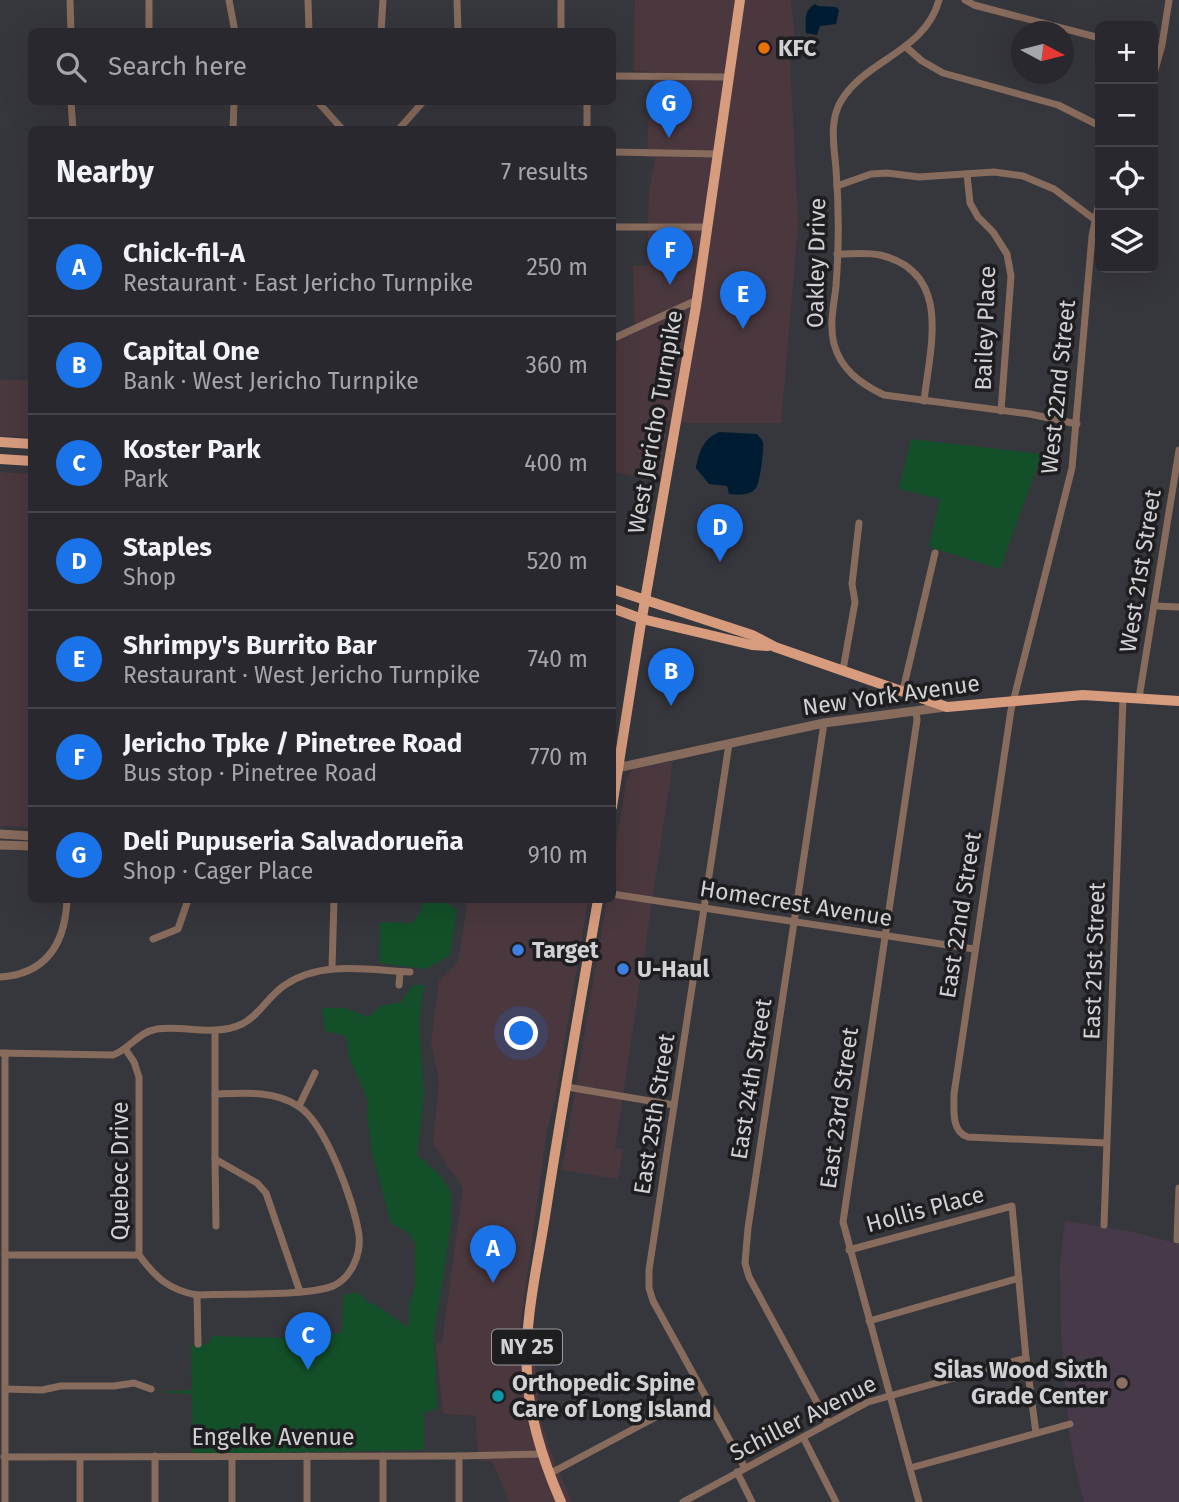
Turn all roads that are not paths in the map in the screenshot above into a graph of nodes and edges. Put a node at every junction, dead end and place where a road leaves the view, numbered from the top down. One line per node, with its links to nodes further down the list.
1 (70, 0): 12 (street)
2 (149, 0): 13 (street)
3 (229, 0): 14 (street)
4 (308, 0): 15 (street)
5 (383, 0): 16 (street)
6 (457, 0): 17 (street)
7 (561, 0): 18 (street)
8 (740, 0): 25 (main road, West Jericho Turnpike)
9 (939, 0): 22 (street, Oakley Drive)
10 (964, 0): 19 (street)
11 (1170, 0): 21 (street)
12 (71, 28)
13 (149, 28)
14 (234, 28)
15 (309, 28)
16 (382, 28)
17 (458, 28)
18 (561, 28)
19 (1095, 37)
20 (1158, 45): 21 (street)
21 (1162, 45): 23 (street)
22 (906, 47): 31 (street); 40 (street, Oakley Drive)
23 (1158, 59)
24 (616, 76): 25 (street)
25 (729, 77): 38 (main road, West Jericho Turnpike)
26 (71, 105): 32 (street)
27 (234, 105): 33 (street)
28 (321, 105): 34 (street)
29 (420, 105): 35 (street)
30 (587, 105): 36 (street)
31 (1095, 124)
32 (73, 126)
33 (233, 126)
34 (339, 126)
35 (402, 126)
36 (587, 126)
37 (616, 152): 38 (street)
38 (718, 154): 44 (main road, West Jericho Turnpike)
39 (967, 174): 40 (street); 42 (street); 49 (street, Bailey Place)
40 (837, 186): 45 (street, Oakley Drive)
41 (1097, 210): 42 (street, West 22nd Street)
42 (1094, 219): 50 (street, West 22nd Street)
43 (616, 227): 44 (street)
44 (708, 227): 46 (main road, West Jericho Turnpike)
45 (837, 254): 48 (street, Oakley Drive); 48 (street)
46 (697, 300): 47 (street); 59 (main road, West Jericho Turnpike)
47 (616, 338)
48 (924, 401): 49 (street, Oakley Drive)
49 (1001, 411): 50 (street, Oakley Drive)
50 (1077, 424): 69 (street, West 22nd Street)
51 (0, 442): 52 (main road)
52 (28, 444)
53 (1179, 450): 60 (street, West 21st Street)
54 (0, 459): 55 (main road)
55 (28, 461)
56 (859, 523): 65 (street)
57 (935, 553): 66 (street)
58 (616, 590): 59 (main road)
59 (645, 601): 63 (main road, West Jericho Turnpike); 64 (main road)
60 (1154, 606): 61 (street); 68 (street, West 21st Street)
61 (1179, 607)
62 (616, 609): 63 (main road)
63 (642, 619): 64 (main road); 76 (main road, West Jericho Turnpike)
64 (775, 647): 65 (main road)
65 (843, 670): 66 (main road)
66 (903, 690): 71 (main road); 72 (main road); 73 (street)
67 (1123, 698): 68 (main road, New York Avenue); 69 (main road, New York Avenue); 104 (street, East 21st Street)
68 (1139, 698): 70 (main road, New York Avenue)
69 (1014, 700): 71 (main road, New York Avenue); 90 (street, East 22nd Street)
70 (1179, 701)
71 (996, 702): 72 (main road, New York Avenue)
72 (947, 707): 73 (street, New York Avenue)
73 (916, 712): 74 (street, New York Avenue); 88 (street, East 23rd Street)
74 (824, 723): 75 (street, New York Avenue); 87 (street, East 24th Street)
75 (729, 744): 76 (street, New York Avenue); 86 (street, East 25th Street)
76 (616, 768)
77 (0, 834): 78 (street)
78 (28, 836)
79 (0, 845): 80 (street)
80 (28, 846)
81 (616, 895): 86 (street, Homecrest Avenue)
82 (67, 903): 94 (street)
83 (187, 903): 89 (street)
84 (334, 903): 91 (street)
85 (598, 903): 100 (main road, NY 25)
86 (704, 908): 87 (street, Homecrest Avenue); 102 (street, East 25th Street)
87 (794, 922): 88 (street, Homecrest Avenue); 124 (street, East 24th Street)
88 (884, 935): 90 (street, Homecrest Avenue); 111 (street, East 23rd Street)
89 (153, 939)
90 (974, 949): 104 (street, East 22nd Street)
91 (332, 968): 92 (street); 96 (street)
92 (400, 972): 93 (street); 95 (street)
93 (410, 972)
94 (0, 977)
95 (399, 985)
96 (215, 1031): 97 (street); 101 (street)
97 (126, 1051): 98 (street); 113 (street, Quebec Drive)
98 (3, 1053): 107 (street)
99 (315, 1073): 103 (street)
100 (567, 1087): 102 (street); 128 (main road, NY 25)
101 (215, 1094): 103 (street); 105 (street)
102 (674, 1105): 136 (street, East 25th Street)
103 (299, 1106): 115 (street, Quebec Drive)
104 (1106, 1143): 108 (street, East 21st Street)
105 (215, 1159): 109 (street); 115 (street)
106 (1179, 1188): 110 (street)
107 (2, 1213): 112 (street)
108 (1104, 1225)
109 (216, 1226)
110 (1177, 1240)
111 (849, 1250): 114 (street, Hollis Place); 117 (street, East 23rd Street)
112 (5, 1255): 113 (street); 120 (street)
113 (139, 1255): 116 (street, Quebec Drive)
114 (1019, 1278): 117 (street); 119 (street)
115 (300, 1292): 116 (street, Quebec Drive)
116 (197, 1295): 118 (street)
117 (869, 1321): 122 (street, East 23rd Street)
118 (198, 1344)
119 (1026, 1358): 122 (street, Schiller Avenue); 126 (street)
120 (5, 1389): 121 (street); 133 (street)
121 (151, 1389)
122 (890, 1395): 124 (street, Schiller Avenue); 137 (street, East 23rd Street)
123 (668, 1410): 139 (street)
124 (828, 1423): 127 (street, Schiller Avenue)
125 (1070, 1424): 126 (street)
126 (1036, 1433): 137 (street)
127 (803, 1437): 136 (street, Schiller Avenue); 150 (street)
128 (541, 1454): 132 (street, Engelke Avenue); 139 (main road, NY 25)
129 (155, 1456): 134 (street, Engelke Avenue); 135 (street, Engelke Avenue); 142 (street)
130 (307, 1456): 131 (street, Engelke Avenue); 135 (street, Engelke Avenue); 144 (street)
131 (383, 1456): 132 (street, Engelke Avenue); 145 (street)
132 (459, 1456): 146 (street)
133 (4, 1457): 134 (street, Engelke Avenue); 140 (street)
134 (80, 1457): 141 (street)
135 (232, 1457): 143 (street)
136 (745, 1468): 138 (street, Schiller Avenue)
137 (910, 1468): 151 (street, East 23rd Street)
138 (737, 1472): 148 (street, Schiller Avenue); 149 (street)
139 (549, 1474): 147 (main road, NY 25)
140 (5, 1502)
141 (80, 1502)
142 (155, 1502)
143 (232, 1502)
144 (307, 1502)
145 (383, 1502)
146 (459, 1502)
147 (561, 1502)
148 (682, 1502)
149 (752, 1502)
150 (835, 1502)
151 (919, 1502)

